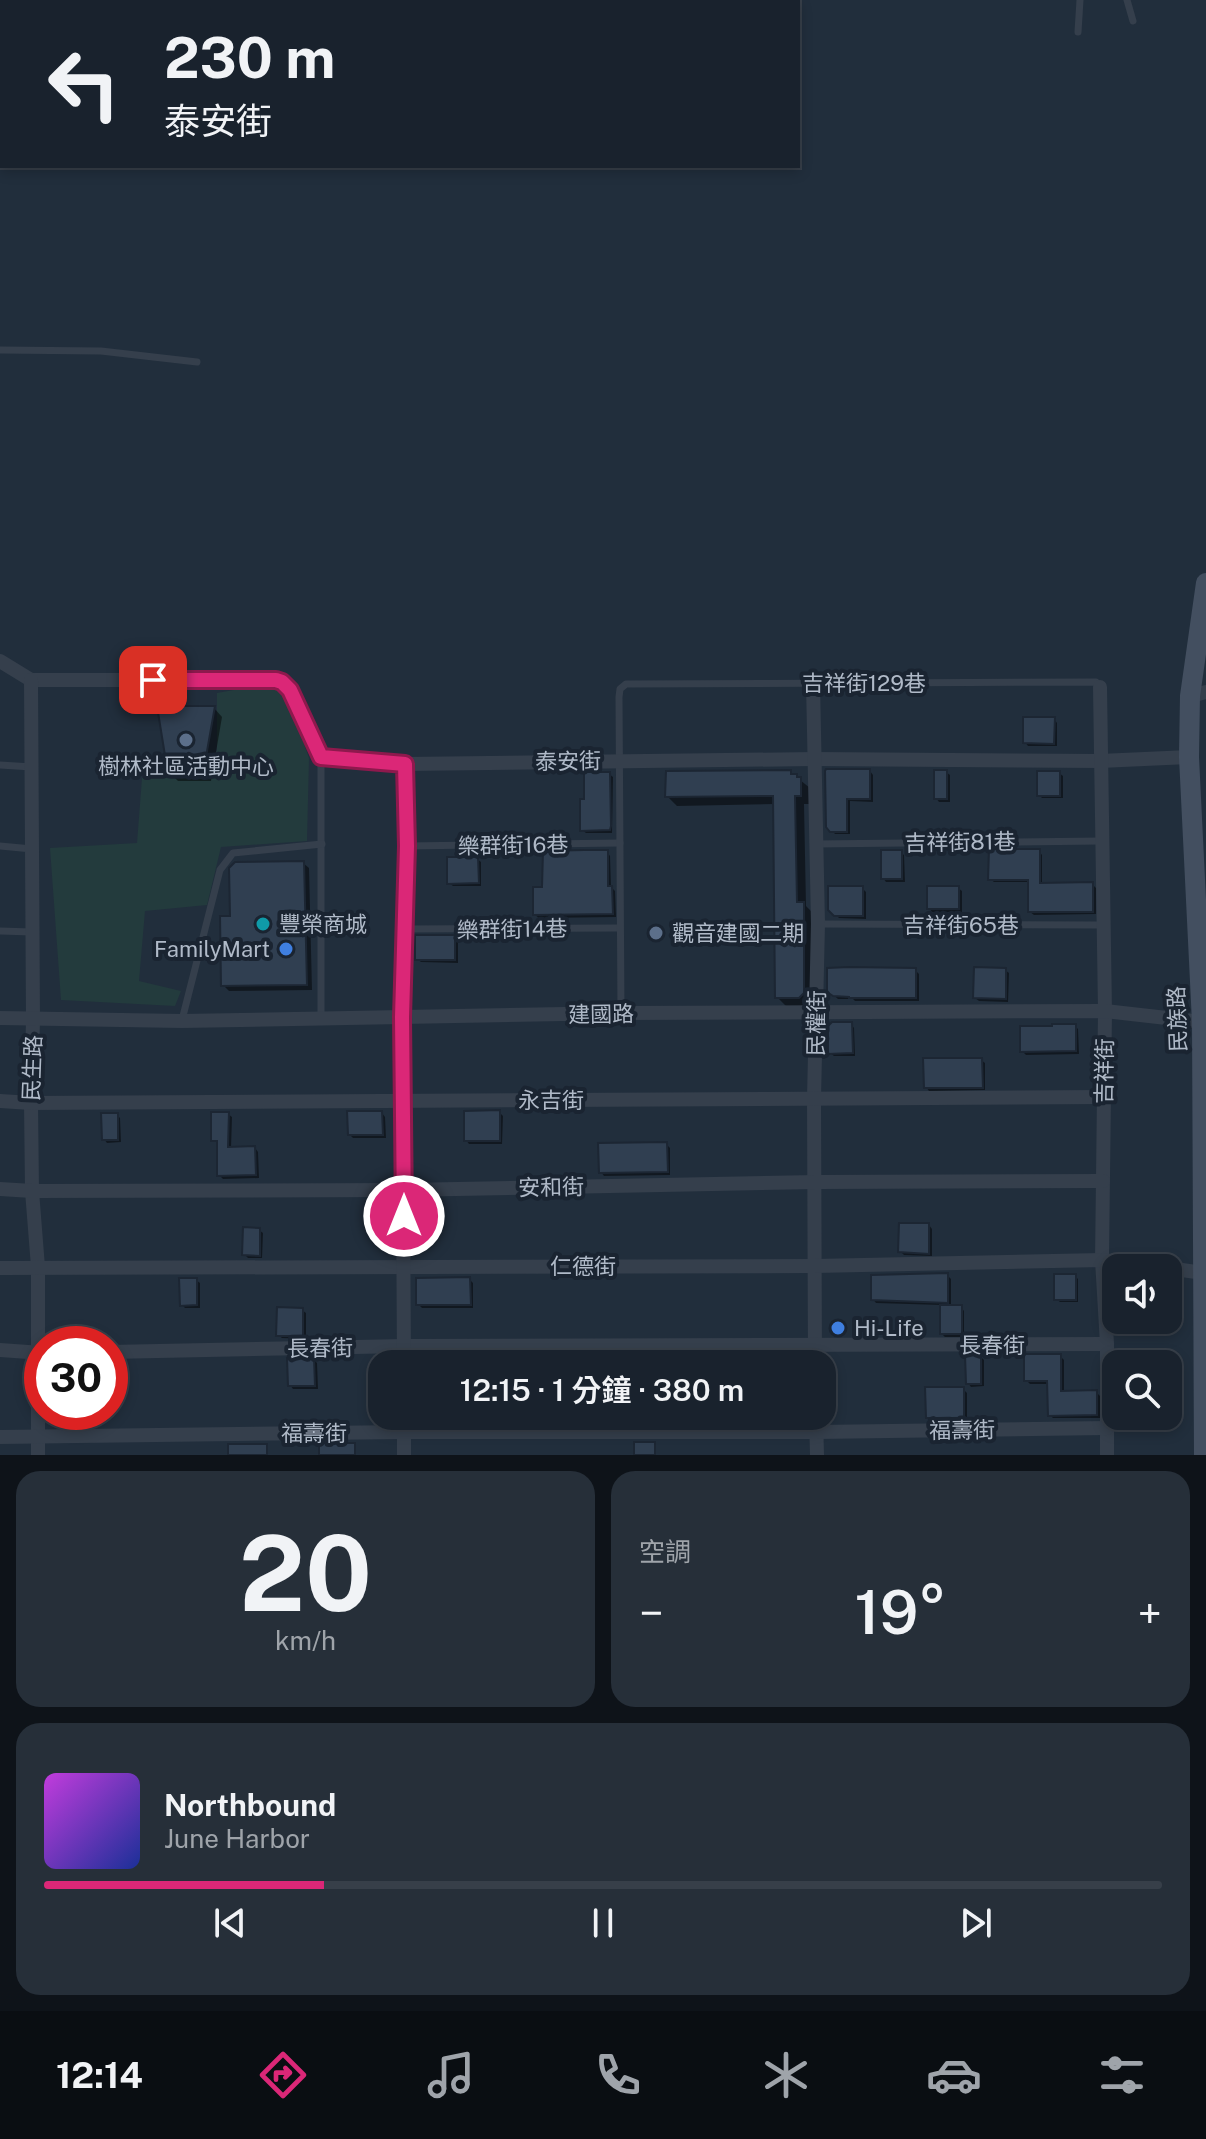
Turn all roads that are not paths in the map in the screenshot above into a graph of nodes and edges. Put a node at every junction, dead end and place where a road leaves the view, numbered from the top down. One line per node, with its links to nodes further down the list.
1 (1080, 0): 4 (lane)
2 (1127, 0): 3 (lane)
3 (1133, 21)
4 (1078, 32)
5 (0, 350): 6 (lane)
6 (197, 362)
7 (1206, 583): 12 (street, 民族路)
8 (0, 661): 9 (street)
9 (31, 680): 13 (street); 20 (street, 民生路)
10 (813, 683): 11 (lane, 吉祥街129巷); 15 (street, 民權街); 16 (lane, 吉祥街129巷)
11 (1100, 687): 17 (street, 吉祥街)
12 (1198, 694): 14 (street, 民族路)
13 (321, 757): 18 (street, 泰安街); 23 (lane)
14 (1189, 757): 17 (street, 泰安街); 42 (street, 民族路)
15 (814, 759): 16 (street, 泰安街); 17 (street, 泰安街); 24 (street, 民權街)
16 (620, 760): 18 (street, 泰安街); 22 (lane)
17 (1100, 761): 21 (street, 吉祥街)
18 (405, 764): 26 (street)
19 (0, 765): 20 (lane)
20 (32, 767): 27 (street, 民生路)
21 (1104, 840): 24 (lane, 吉祥街81巷); 29 (street, 吉祥街)
22 (620, 843): 26 (lane, 樂群街16巷); 30 (lane)
23 (322, 844): 39 (lane); 41 (lane)
24 (815, 844): 28 (street, 民權街)
25 (0, 846): 27 (lane)
26 (407, 846): 31 (street)
27 (32, 849): 33 (street, 民生路)
28 (818, 924): 29 (lane, 吉祥街65巷); 35 (street, 民權街)
29 (1103, 925): 34 (street, 吉祥街)
30 (619, 928): 31 (lane, 樂群街14巷); 36 (lane)
31 (405, 929): 37 (street)
32 (0, 931): 33 (lane)
33 (32, 932): 40 (street, 民生路)
34 (1105, 1011): 35 (street, 建國路); 42 (street, 建國路); 43 (street, 吉祥街)
35 (816, 1012): 36 (street, 建國路); 44 (street, 民權街)
36 (621, 1013): 37 (street, 建國路)
37 (402, 1017): 39 (street, 建國路); 45 (street)
38 (0, 1018): 40 (street, 建國路)
39 (321, 1018): 41 (street, 建國路)
40 (33, 1020): 41 (street, 建國路); 47 (street, 民生路)
41 (182, 1021)
42 (1202, 1022): 60 (street, 民族路)
43 (1103, 1097): 44 (street, 永吉街); 48 (street, 吉祥街)
44 (814, 1098): 45 (street, 永吉街); 49 (street, 民權街)
45 (403, 1100): 47 (street, 永吉街); 51 (street)
46 (0, 1101): 47 (street, 永吉街)
47 (31, 1103): 52 (street, 民生路)
48 (1103, 1181): 49 (street, 安和街); 53 (street, 吉祥街)
49 (816, 1182): 51 (street, 安和街); 56 (street, 民權街)
50 (0, 1189): 52 (street, 安和街)
51 (404, 1190): 52 (street, 安和街); 55 (street)
52 (32, 1191): 57 (street, 民生路)
53 (1102, 1254)
54 (1102, 1260): 56 (street, 仁德街)
55 (403, 1266): 56 (street, 仁德街); 57 (street, 仁德街); 64 (street)
56 (815, 1266): 65 (street, 民權街)
57 (38, 1267): 58 (street, 仁德街); 61 (street, 民生路)
58 (0, 1268)
59 (1182, 1270): 60 (street, 仁德街)
60 (1203, 1273): 83 (street, 民族路)
61 (39, 1326)
62 (1106, 1334): 63 (street, 吉祥街)
63 (1107, 1344): 65 (street, 長春街); 69 (street, 吉祥街)
64 (405, 1346): 65 (street, 長春街); 67 (street); 71 (street, 長春街)
65 (815, 1346): 68 (street, 民權街)
66 (0, 1350): 70 (street)
67 (405, 1350)
68 (815, 1350)
69 (1107, 1350)
70 (24, 1352)
71 (128, 1352)
72 (1102, 1428): 76 (street, 福壽街)
73 (37, 1430): 77 (street, 民生路)
74 (1107, 1430): 82 (street, 吉祥街)
75 (404, 1432): 76 (street, 福壽街); 77 (street, 福壽街); 80 (street)
76 (817, 1432): 81 (street)
77 (37, 1436): 78 (street, 福壽街); 79 (street, 民生路)
78 (0, 1437)
79 (38, 1455)
80 (404, 1455)
81 (817, 1455)
82 (1107, 1455)
83 (1204, 1455)

